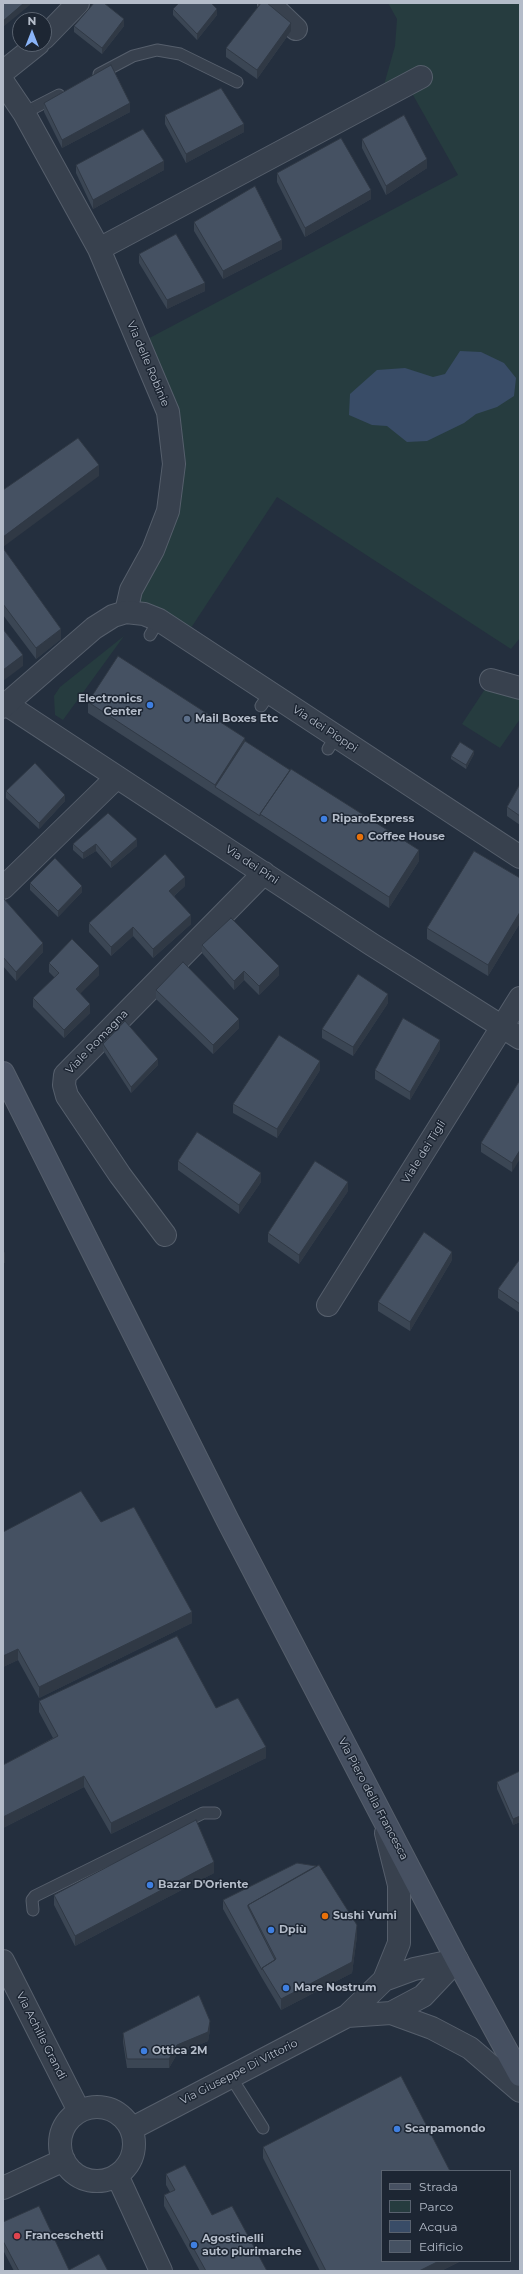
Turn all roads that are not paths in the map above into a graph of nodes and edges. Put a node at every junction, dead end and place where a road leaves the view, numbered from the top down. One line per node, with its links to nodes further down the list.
1 (78, 3): 4 (street)
2 (269, 3): 3 (street)
3 (296, 29)
4 (52, 30)
5 (28, 52): 6 (street)
6 (3, 72)
7 (421, 77): 13 (street)
8 (92, 78): 10 (lane)
9 (3, 82): 12 (street, Via delle Robinie)
10 (237, 82)
11 (72, 88): 12 (lane)
12 (24, 114): 13 (street, Via delle Robinie)
13 (100, 249): 14 (street, Via delle Robinie)
14 (126, 612): 17 (street); 19 (street, Via dei Pioppi)
15 (492, 680): 16 (street)
16 (520, 688)
17 (5, 706): 18 (street, Via dei Pini)
18 (117, 777): 20 (street, Via dei Pini); 21 (street)
19 (520, 856)
20 (264, 873): 23 (street, Via dei Pini); 26 (street, Viale Romagna)
21 (3, 888)
22 (520, 998): 23 (street, Viale dei Tigli)
23 (501, 1026): 24 (street, Via dei Pini); 27 (street, Viale dei Tigli)
24 (520, 1038)
25 (3, 1073): 29 (main road, Via Piero della Francesca)
26 (165, 1235)
27 (328, 1306)
28 (215, 1813): 30 (lane)
29 (382, 1816): 31 (main road, Via Piero della Francesca); 33 (street)
30 (33, 1910)
31 (457, 1960): 33 (street); 34 (street); 36 (main road, Via Piero della Francesca)
32 (3, 1961): 39 (street, Via Achille Grandi)
33 (384, 1980): 35 (street)
34 (391, 2013): 35 (street); 38 (street)
35 (347, 2016): 37 (street, Via Giuseppe Di Vittorio)
36 (520, 2076)
37 (231, 2077): 40 (lane); 41 (street, Via Giuseppe Di Vittorio)
38 (520, 2091)
39 (79, 2111): 41 (street); 42 (street)
40 (263, 2128)
41 (132, 2129): 43 (street)
42 (64, 2160): 43 (street); 44 (street)
43 (117, 2175): 45 (street)
44 (3, 2188)
45 (161, 2271)

